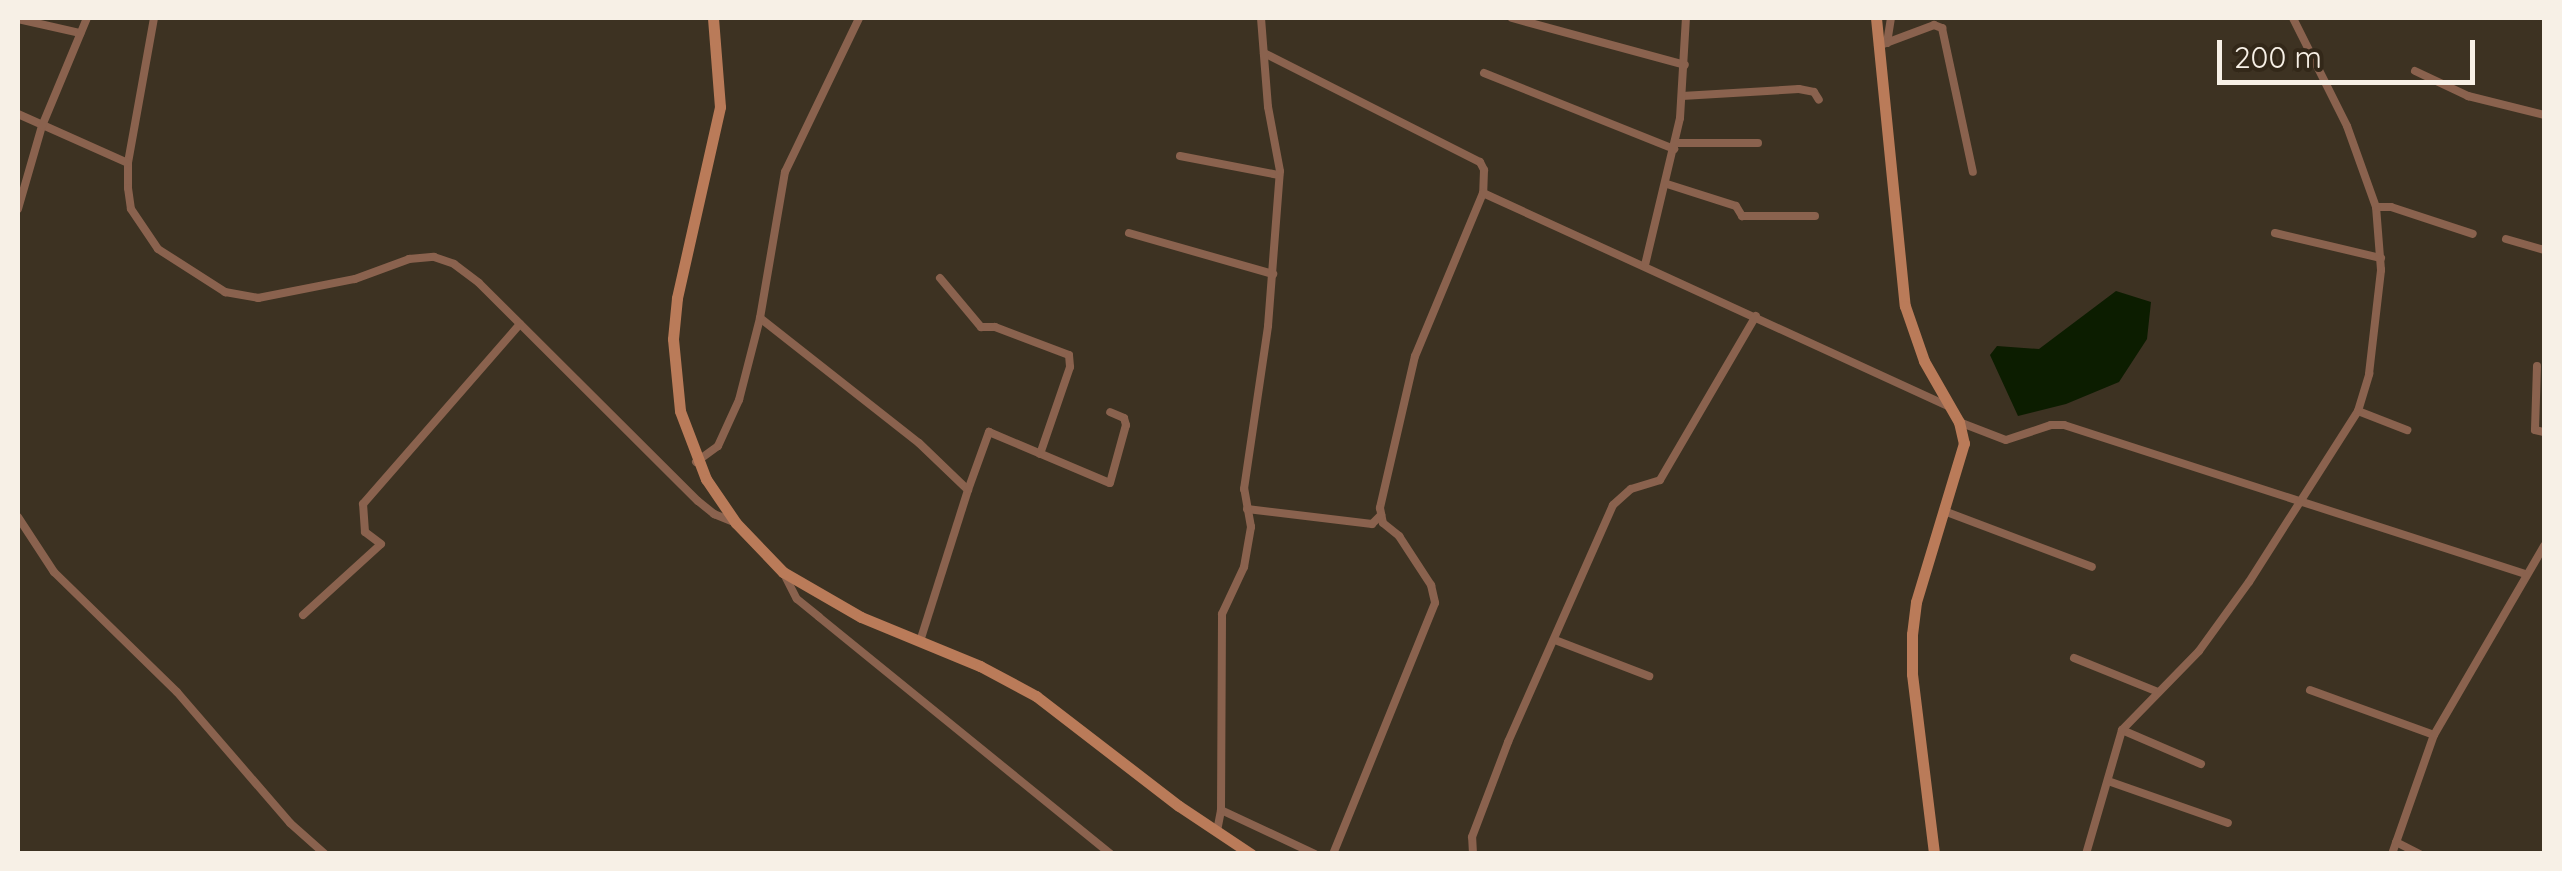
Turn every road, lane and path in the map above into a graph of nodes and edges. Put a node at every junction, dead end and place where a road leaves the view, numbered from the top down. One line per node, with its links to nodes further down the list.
1 (86, 18): 13 (street)
2 (154, 18): 27 (street)
3 (713, 18): 55 (main road)
4 (859, 18): 45 (street)
5 (1261, 18): 15 (street)
6 (1512, 18): 16 (street)
7 (1686, 18): 16 (street)
8 (1876, 18): 14 (main road)
9 (1890, 18): 14 (street)
10 (2294, 18): 32 (street)
11 (18, 19): 13 (street)
12 (1927, 22): 14 (street); 28 (street)
13 (80, 34): 23 (street)
14 (1882, 44): 48 (main road)
15 (1264, 53): 29 (street); 31 (street)
16 (1685, 65): 19 (street)
17 (2415, 71): 22 (street)
18 (1484, 72): 25 (street)
19 (1682, 96): 20 (street); 25 (street)
20 (1819, 100)
21 (18, 114): 23 (street)
22 (2544, 116)
23 (42, 126): 27 (street); 33 (street)
24 (1758, 143): 25 (street)
25 (1675, 146): 30 (street)
26 (1180, 156): 29 (street)
27 (128, 164): 46 (street)
28 (1973, 172)
29 (1279, 175): 42 (street)
30 (1668, 184): 34 (street); 41 (street)
31 (1483, 194): 41 (street); 60 (street)
32 (2376, 207): 37 (street); 40 (street)
33 (18, 209)
34 (1815, 216)
35 (1129, 233): 42 (street)
36 (2275, 234): 40 (street)
37 (2472, 234)
38 (2506, 239): 39 (street)
39 (2544, 250)
40 (2381, 258): 49 (street)
41 (1644, 265): 44 (street)
42 (1273, 274): 58 (street)
43 (940, 278): 54 (street)
44 (1756, 316): 48 (street); 68 (street)
45 (760, 318): 55 (street); 56 (street)
46 (520, 324): 62 (street); 67 (street)
47 (2537, 366): 53 (street)
48 (1950, 406): 51 (main road)
49 (2358, 411): 52 (street); 57 (street)
50 (1110, 412): 54 (street)
51 (1959, 422): 57 (street); 59 (main road)
52 (2406, 430)
53 (2544, 432)
54 (1040, 454): 56 (street)
55 (696, 462): 62 (main road)
56 (968, 490): 69 (street)
57 (2300, 501): 66 (street); 73 (street)
58 (1247, 509): 60 (street); 78 (street)
59 (1944, 511): 64 (street); 88 (main road)
60 (1381, 515): 86 (street)
61 (18, 517): 82 (street)
62 (736, 523): 65 (main road)
63 (2544, 546): 66 (street)
64 (2092, 566)
65 (783, 572): 69 (main road); 83 (street)
66 (2525, 574): 75 (street)
67 (303, 614)
68 (1555, 640): 71 (street); 87 (street)
69 (920, 641): 80 (main road)
70 (2074, 658): 73 (street)
71 (1649, 676)
72 (2310, 690): 75 (street)
73 (2158, 692): 74 (street)
74 (2122, 730): 76 (street); 77 (street)
75 (2434, 736): 81 (street)
76 (2201, 764)
77 (2108, 782): 79 (street); 89 (street)
78 (1222, 810): 80 (street); 85 (street)
79 (2228, 823)
80 (1216, 832): 84 (main road)
81 (2396, 842): 90 (street); 91 (street)
82 (326, 854)
83 (1111, 854)
84 (1252, 854)
85 (1316, 854)
86 (1332, 854)
87 (1473, 854)
88 (1934, 854)
89 (2086, 854)
90 (2392, 854)
91 (2420, 854)

